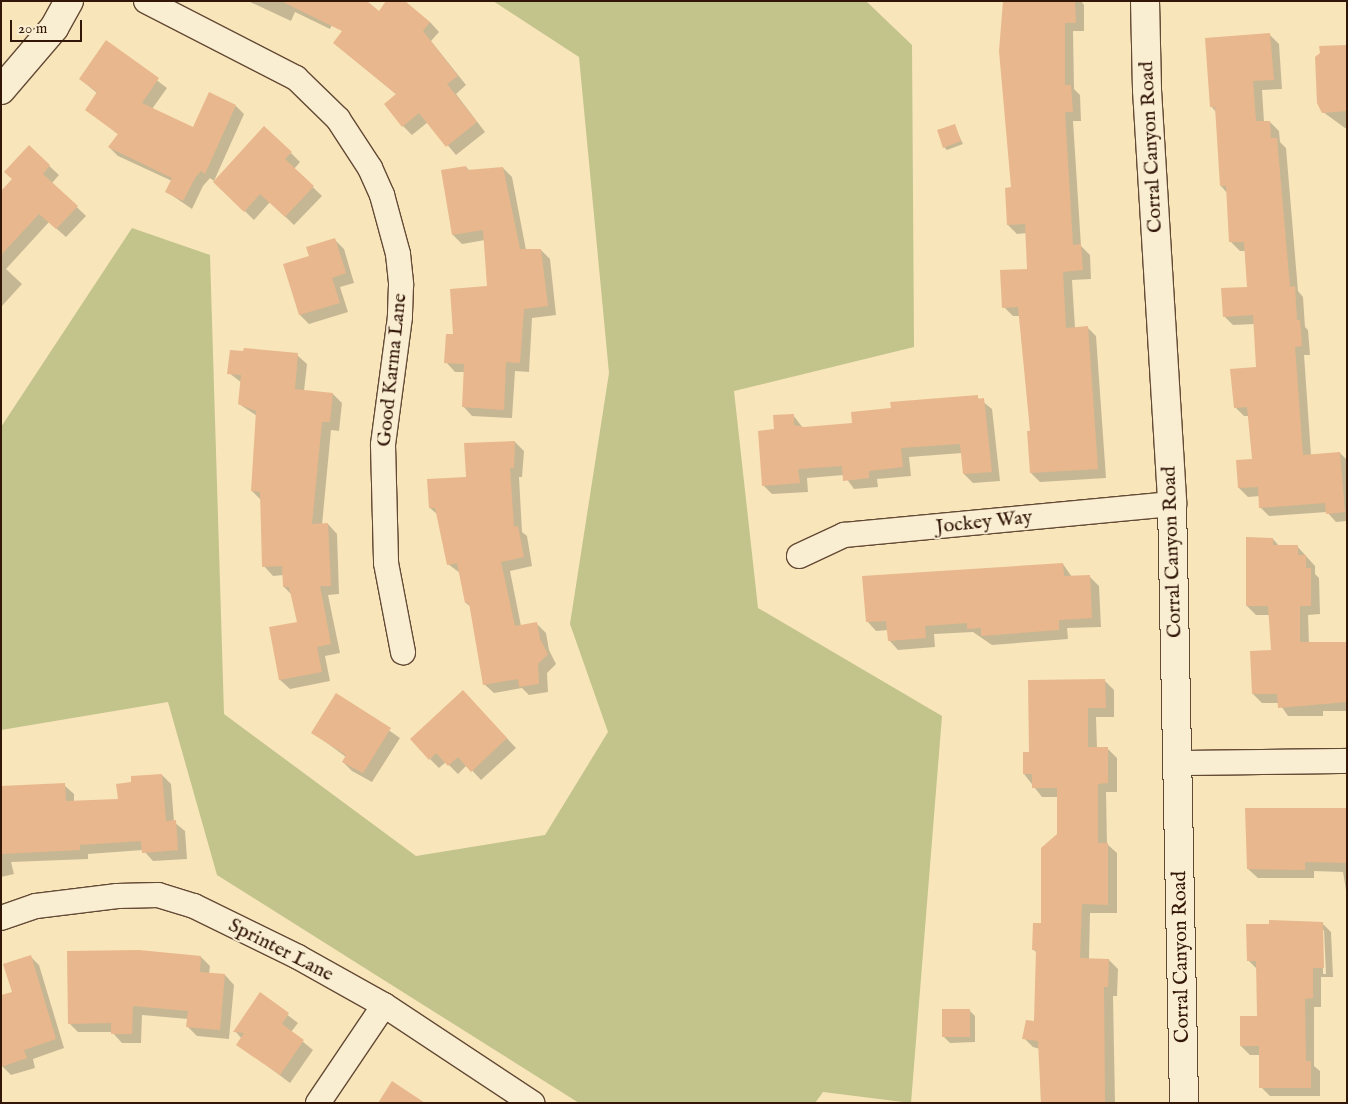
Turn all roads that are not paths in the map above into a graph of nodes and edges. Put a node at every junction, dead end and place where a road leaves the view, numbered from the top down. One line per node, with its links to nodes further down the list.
1 (69, 1): 4 (main road)
2 (146, 1): 7 (street, Good Karma Lane)
3 (1146, 1): 5 (main road, Corral Canyon Road)
4 (1, 90)
5 (1172, 504): 6 (street, Jockey Way); 9 (main road, Corral Canyon Road)
6 (799, 556)
7 (403, 652)
8 (1347, 762): 9 (street)
9 (1177, 763): 14 (main road, Corral Canyon Road)
10 (1, 918): 11 (street, Sprinter Lane)
11 (384, 1005): 12 (street); 13 (street, Sprinter Lane)
12 (318, 1103)
13 (532, 1103)
14 (1184, 1103)

